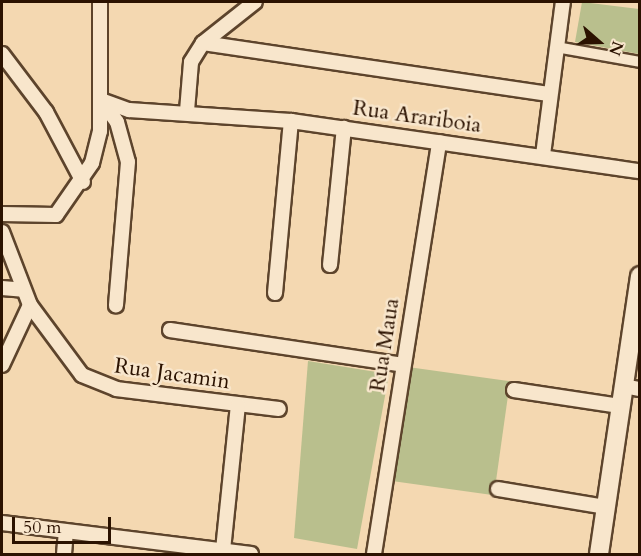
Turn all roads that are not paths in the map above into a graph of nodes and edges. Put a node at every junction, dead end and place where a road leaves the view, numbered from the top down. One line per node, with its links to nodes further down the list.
1 (100, 2): 9 (street)
2 (255, 2): 4 (street)
3 (563, 2): 5 (street)
4 (203, 43): 8 (street); 10 (street)
5 (556, 47): 7 (street); 8 (street)
6 (2, 54): 16 (street)
7 (639, 62)
8 (550, 94): 14 (street)
9 (101, 100): 10 (street, Rua Arariboia); 16 (street); 25 (street)
10 (187, 111): 11 (street, Rua Arariboia)
11 (291, 121): 12 (street, Rua Arariboia); 23 (street)
12 (344, 128): 13 (street, Rua Arariboia); 19 (street)
13 (440, 142): 14 (street, Rua Arariboia); 28 (street, Rua Maua)
14 (543, 155): 15 (street, Rua Arariboia)
15 (639, 171)
16 (83, 182): 17 (street)
17 (2, 214)
18 (2, 232): 22 (street, Rua Jacamin)
19 (330, 265)
20 (639, 276): 29 (main road)
21 (2, 288): 22 (street)
22 (23, 290): 24 (street, Rua Jacamin)
23 (275, 293)
24 (30, 305): 27 (street); 31 (street, Rua Jacamin)
25 (116, 306)
26 (170, 330): 28 (street)
27 (2, 365)
28 (403, 365): 41 (street, Rua Maua)
29 (632, 387): 32 (main road)
30 (514, 390): 32 (street)
31 (238, 405): 33 (street, Rua Jacamin); 38 (street)
32 (620, 406): 35 (main road)
33 (279, 409)
34 (498, 489): 35 (street)
35 (606, 507): 42 (main road)
36 (2, 523): 37 (street)
37 (66, 534): 38 (street); 40 (street)
38 (223, 550): 39 (street)
39 (247, 554)
40 (64, 555)
41 (374, 555)
42 (599, 555)

